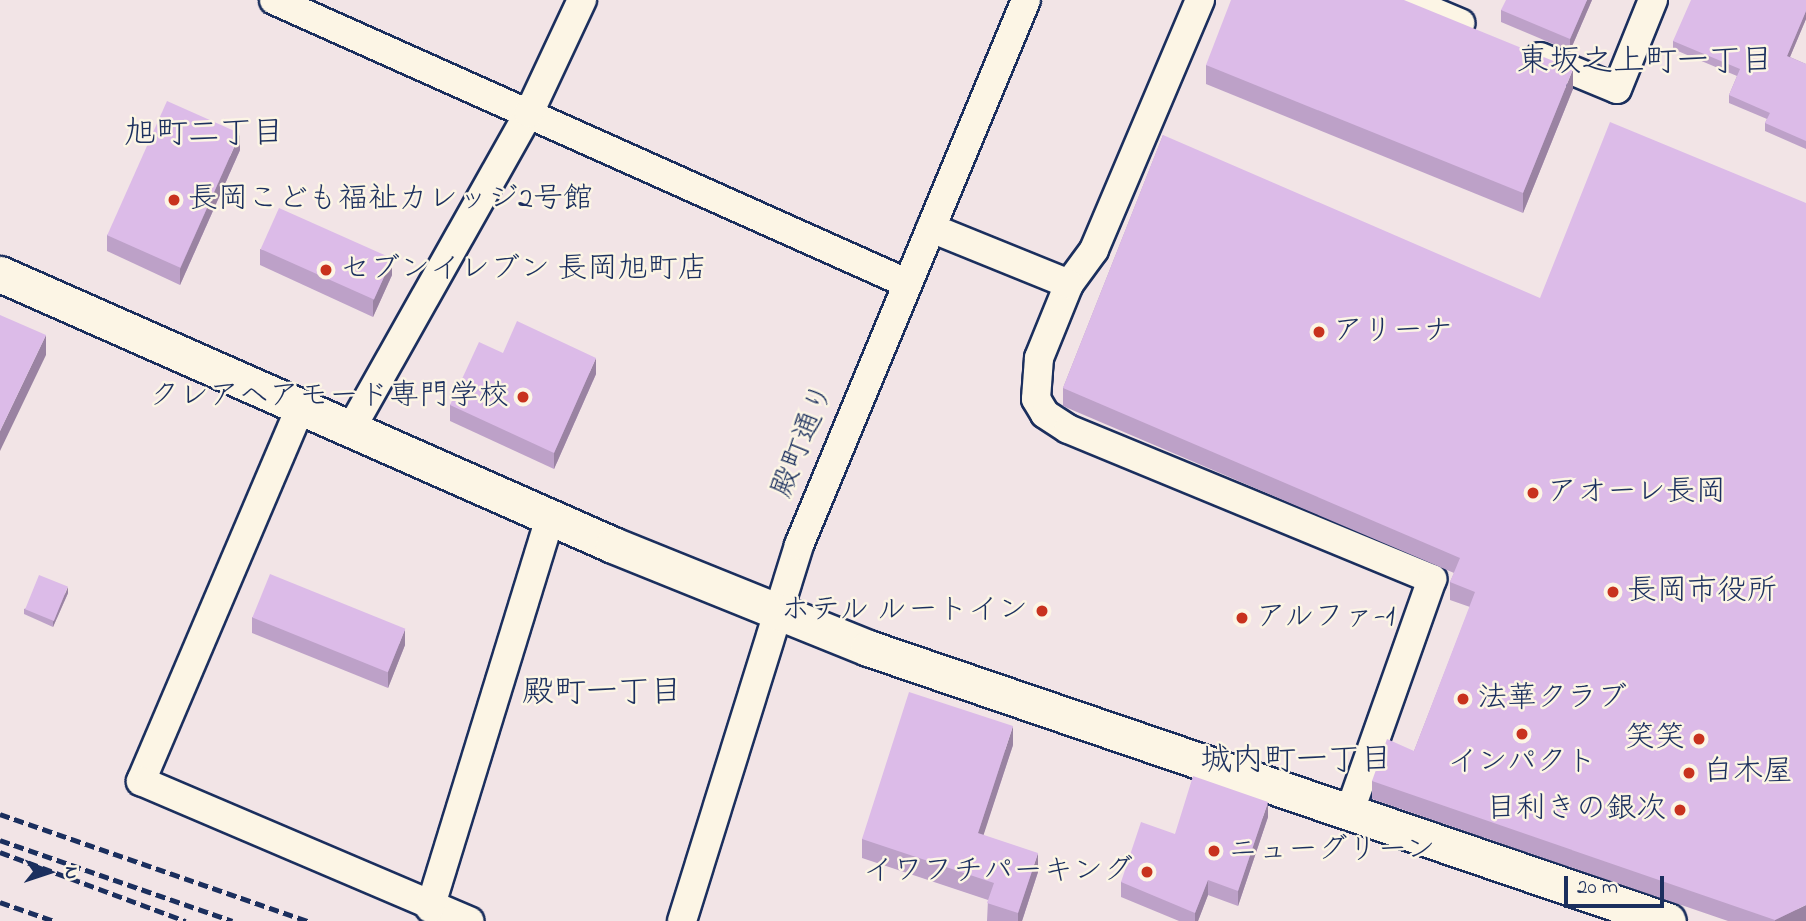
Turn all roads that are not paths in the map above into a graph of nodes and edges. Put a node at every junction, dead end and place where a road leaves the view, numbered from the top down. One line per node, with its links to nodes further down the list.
1 (274, 0): 7 (street)
2 (582, 0): 7 (street)
3 (1026, 0): 8 (street, 殿町通り)
4 (1200, 0): 11 (street)
5 (1405, 0): 6 (street)
6 (1653, 0)
7 (529, 113): 10 (street); 13 (street)
8 (931, 228): 10 (street, 殿町通り); 11 (street)
9 (0, 274): 12 (street)
10 (904, 282): 15 (street, 殿町通り)
11 (1069, 284): 16 (street)
12 (301, 406): 13 (street); 17 (street)
13 (352, 426): 14 (street)
14 (550, 517): 15 (street); 17 (street)
15 (776, 612): 16 (street); 19 (street, 殿町通り)
16 (1349, 813): 20 (street)
17 (430, 908): 18 (street)
18 (469, 921)
19 (682, 921)
20 (1668, 921)

